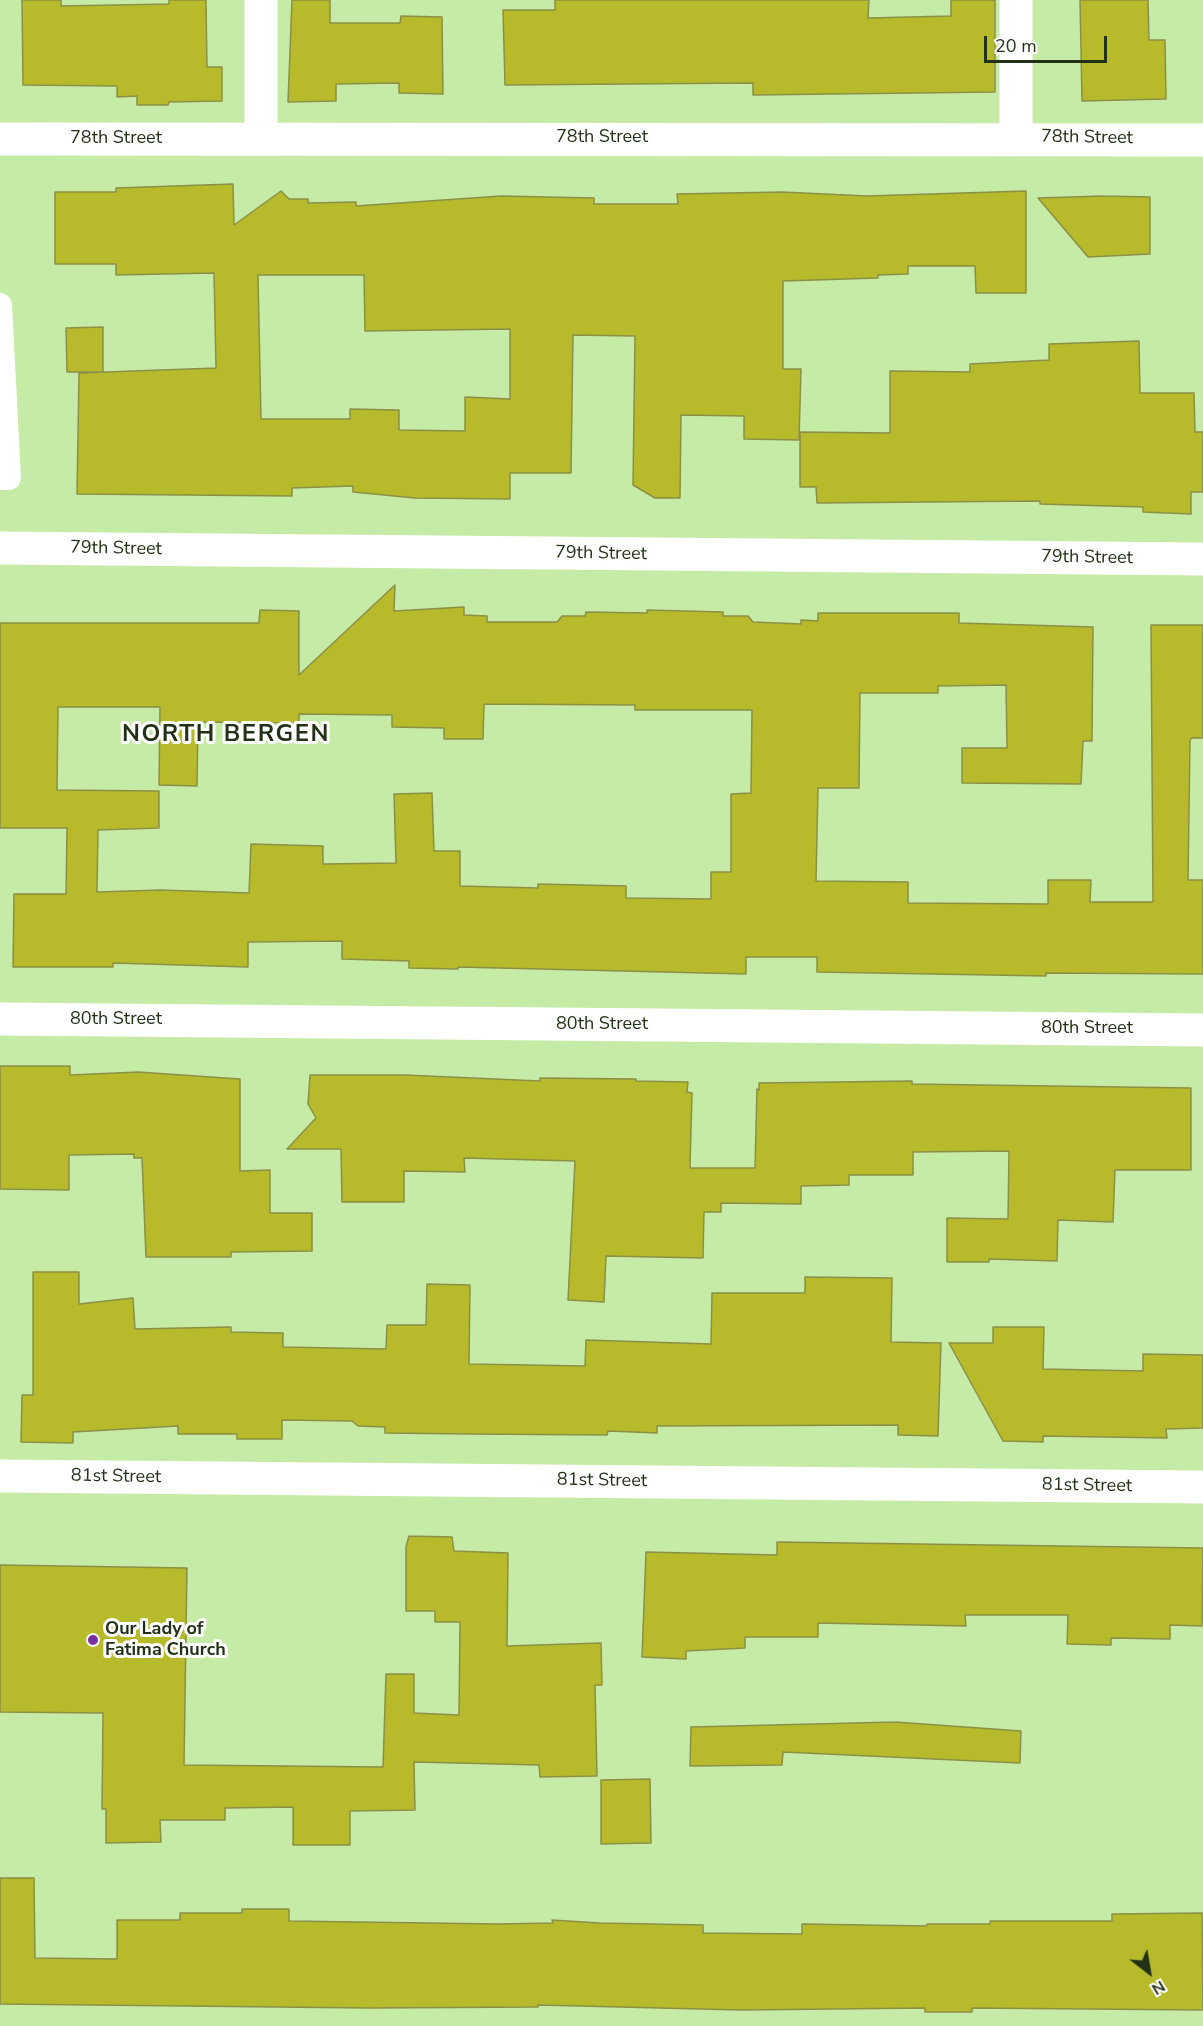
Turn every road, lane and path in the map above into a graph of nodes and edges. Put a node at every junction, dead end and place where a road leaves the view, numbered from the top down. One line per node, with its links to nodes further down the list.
1 (261, 0): 4 (street)
2 (1016, 0): 3 (street)
3 (1016, 137): 4 (street, 78th Street); 6 (street, 78th Street)
4 (261, 138): 5 (street, 78th Street)
5 (0, 140)
6 (1203, 140)
7 (0, 319): 8 (lane)
8 (0, 478)
9 (0, 548): 10 (street, 79th Street)
10 (1203, 559)
11 (0, 1019): 12 (street, 80th Street)
12 (1203, 1030)
13 (0, 1476): 14 (street, 81st Street)
14 (1203, 1487)

